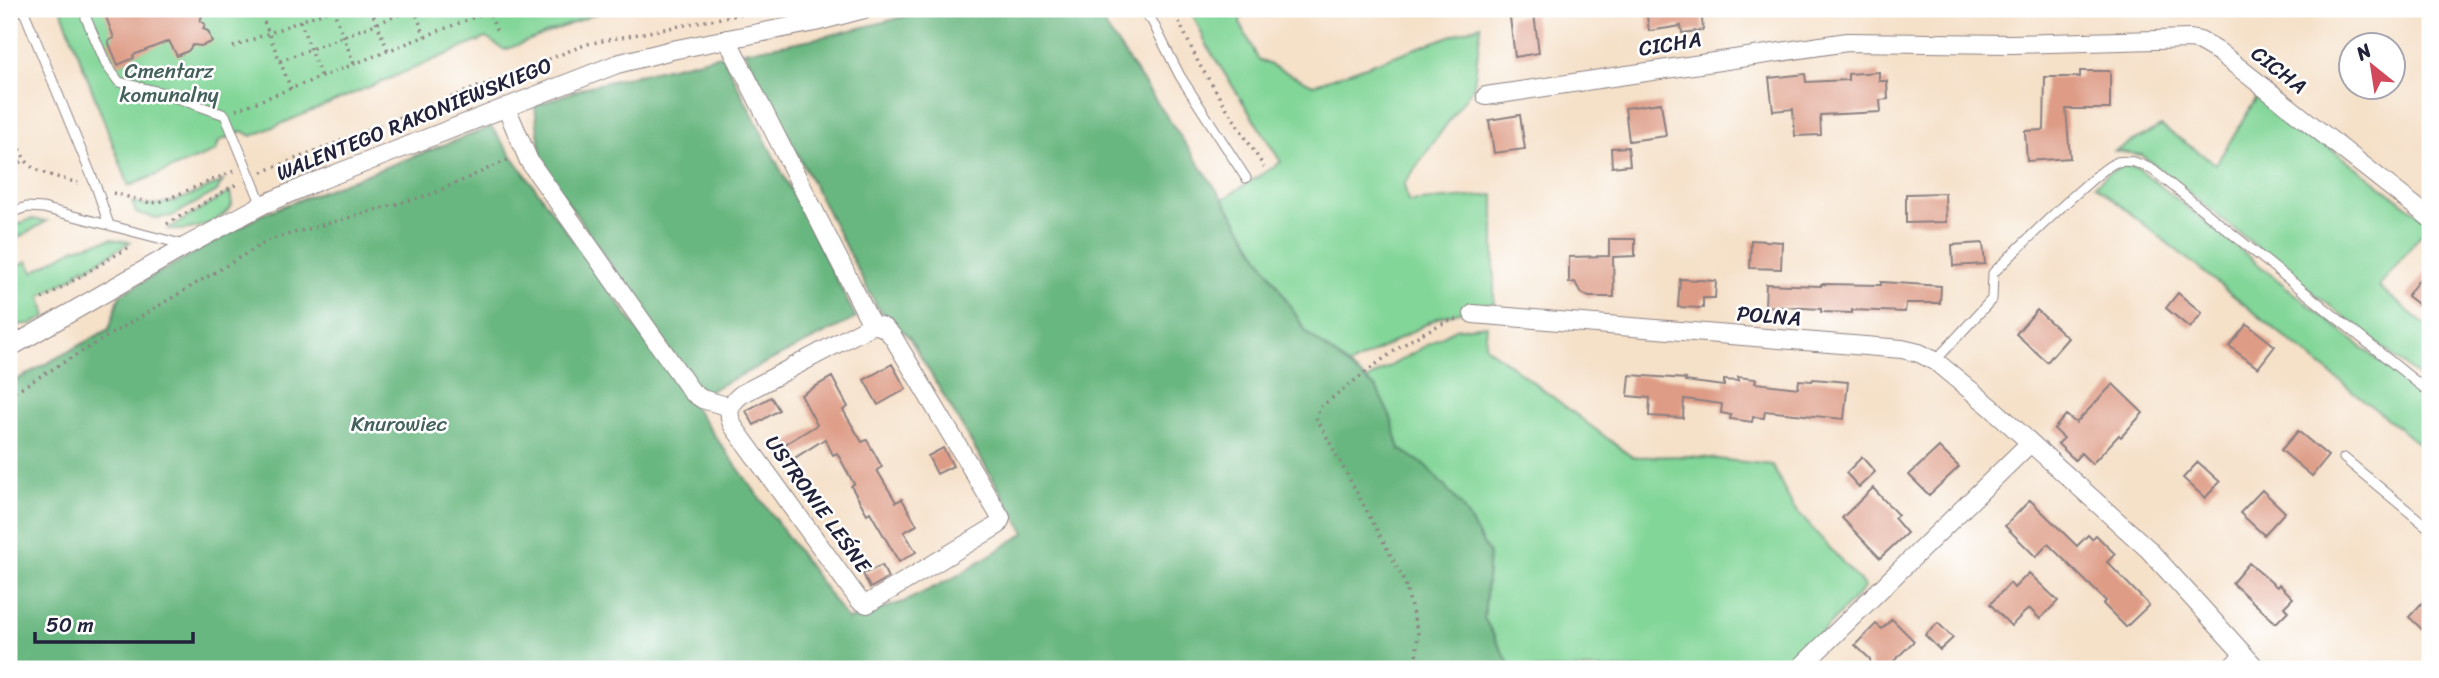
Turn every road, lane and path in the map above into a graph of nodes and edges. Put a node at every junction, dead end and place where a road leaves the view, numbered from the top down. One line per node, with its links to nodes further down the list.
1 (23, 9): 40 (lane)
2 (259, 9): 18 (path)
3 (332, 9): 16 (path); 20 (path)
4 (371, 9): 17 (path)
5 (414, 9): 17 (path); 21 (path)
6 (495, 9): 13 (path)
7 (724, 9): 8 (path)
8 (767, 9)
9 (864, 9): 22 (street, WALENTEGO RAKONIEWSKIEGO)
10 (1142, 9): 15 (lane)
11 (1149, 9): 15 (lane)
12 (1173, 9): 37 (path)
13 (489, 10): 19 (path); 21 (path)
14 (86, 18): 32 (lane)
15 (1152, 21): 39 (lane)
16 (300, 22): 18 (path); 24 (path)
17 (377, 23): 20 (path); 25 (path)
18 (269, 34): 23 (path); 26 (path)
19 (498, 35)
20 (344, 36): 24 (path); 27 (path)
21 (425, 36): 25 (path)
22 (727, 39): 31 (street, WALENTEGO RAKONIEWSKIEGO); 47 (street, USTRONIE LEŚNE)
23 (233, 47)
24 (311, 49): 26 (path); 28 (path)
25 (388, 51): 27 (path)
26 (280, 61): 29 (path)
27 (354, 64): 28 (path)
28 (321, 77): 29 (path)
29 (291, 89): 32 (path)
30 (1486, 96): 43 (street, CICHA)
31 (506, 107): 34 (street); 41 (street, WALENTEGO RAKONIEWSKIEGO)
32 (225, 115): 36 (lane)
33 (9, 123): 35 (path)
34 (526, 152): 51 (path); 52 (street)
35 (24, 160): 38 (path); 40 (path)
36 (246, 166): 40 (path); 41 (lane)
37 (1264, 167)
38 (9, 171)
39 (1246, 178)
40 (97, 189): 44 (lane)
41 (262, 205): 45 (street, WALENTEGO RAKONIEWSKIEGO)
42 (9, 213): 44 (lane)
43 (2430, 218)
44 (109, 225): 45 (lane)
45 (186, 246): 48 (street, WALENTEGO RAKONIEWSKIEGO)
46 (1473, 314): 49 (street, POLNA); 58 (path)
47 (872, 325): 52 (street); 52 (street, USTRONIE LEŚNE)
48 (9, 348)
49 (1935, 361): 50 (lane); 53 (street, POLNA)
50 (2430, 393)
51 (9, 395)
52 (730, 407)
53 (2030, 443): 56 (street, POLNA); 57 (street)
54 (2344, 458): 55 (lane)
55 (2430, 529)
56 (2244, 655): 59 (street); 60 (street, POLNA)
57 (1802, 668)
58 (1415, 669)
59 (2229, 669)
60 (2257, 669)

